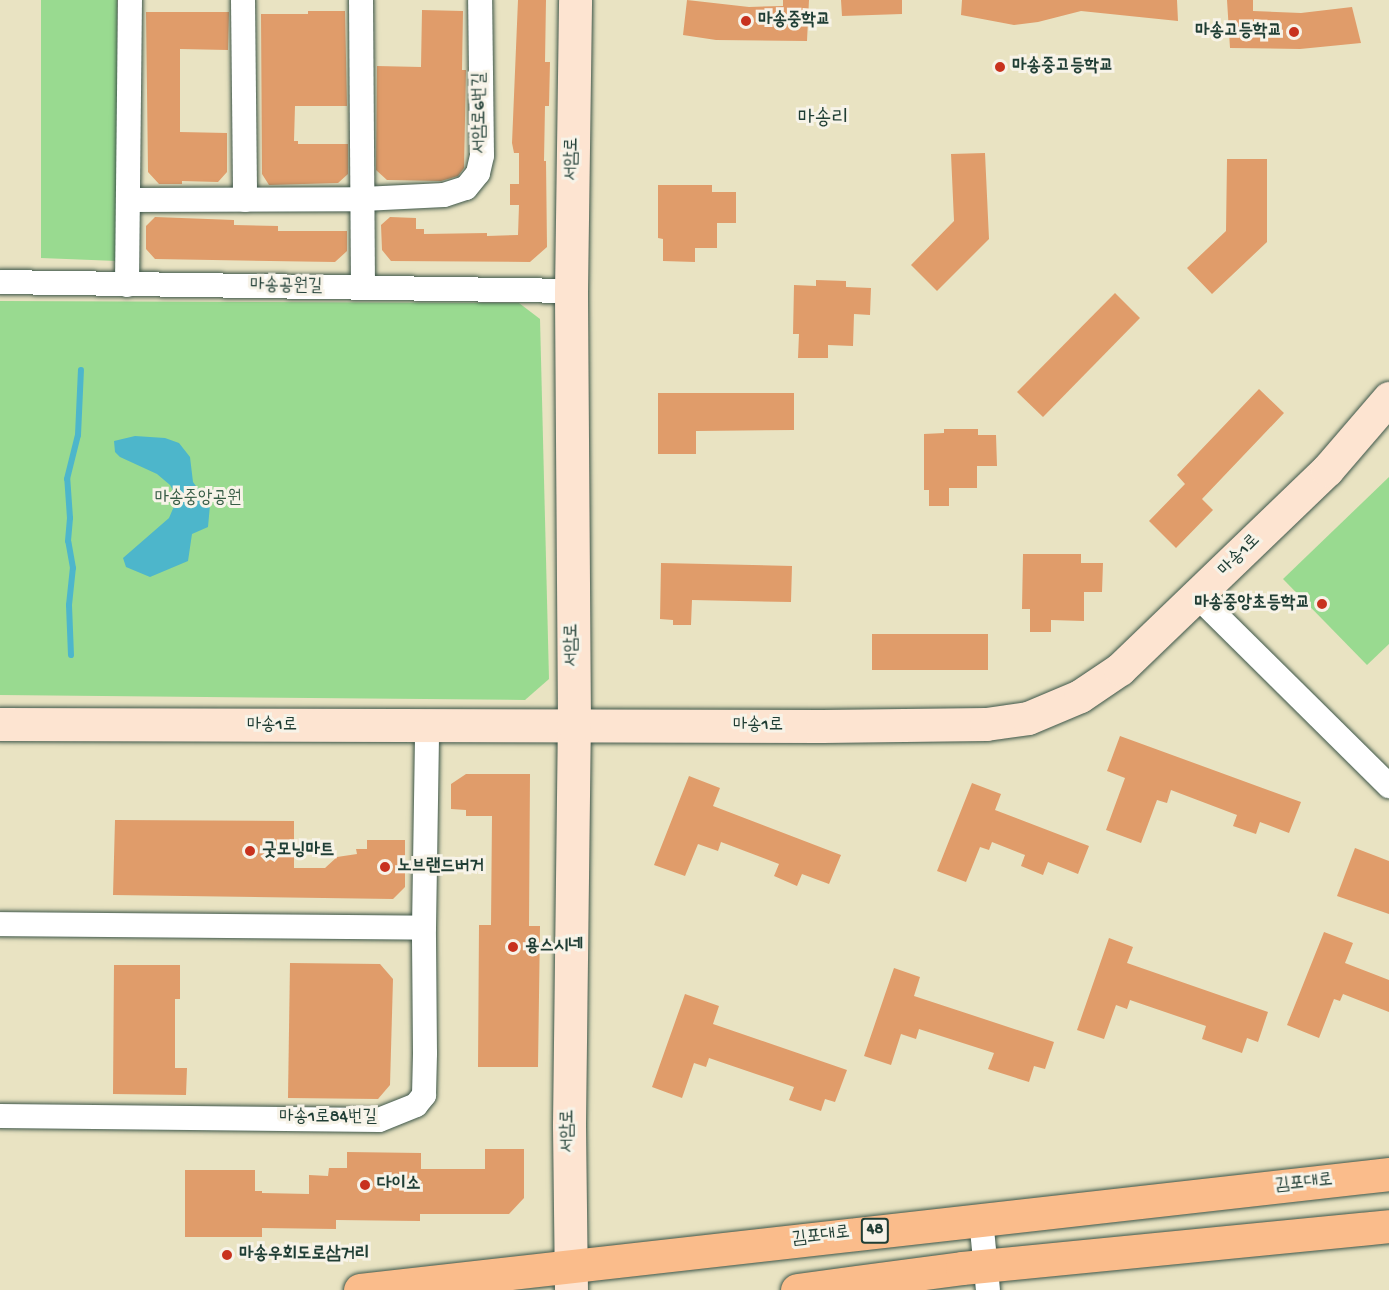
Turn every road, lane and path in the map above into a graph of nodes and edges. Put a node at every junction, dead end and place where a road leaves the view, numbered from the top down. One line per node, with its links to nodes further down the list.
1 (130, 0): 7 (street)
2 (243, 0): 8 (street)
3 (361, 0): 6 (street)
4 (480, 0): 6 (street, 서암로6번길)
5 (575, 0): 12 (street, 서암로)
6 (363, 199): 8 (street, 서암로6번길); 11 (street)
7 (129, 200): 8 (street, 서암로6번길); 10 (street)
8 (244, 200)
9 (0, 282): 10 (street, 마송공원길)
10 (127, 285): 11 (street, 마송공원길)
11 (363, 288): 12 (street, 마송공원길)
12 (571, 291): 16 (street, 서암로)
13 (1389, 398): 14 (street, 마송1로)
14 (1198, 597): 16 (street, 마송1로); 18 (street)
15 (0, 724): 17 (street, 마송1로)
16 (574, 725): 17 (street, 마송1로); 25 (street, 서암로)
17 (427, 726): 20 (street, 마송1로84번길)
18 (1389, 786)
19 (0, 924): 20 (street)
20 (424, 928): 21 (street, 마송1로84번길)
21 (0, 1116)
22 (1389, 1174): 23 (main road, 김포대로 / 48)
23 (981, 1219): 25 (main road, 김포대로 / 48); 26 (street)
24 (1389, 1226): 26 (main road)
25 (570, 1278): 27 (main road, 김포대로 / 48)
26 (987, 1278): 28 (main road)
27 (360, 1290)
28 (797, 1290)

